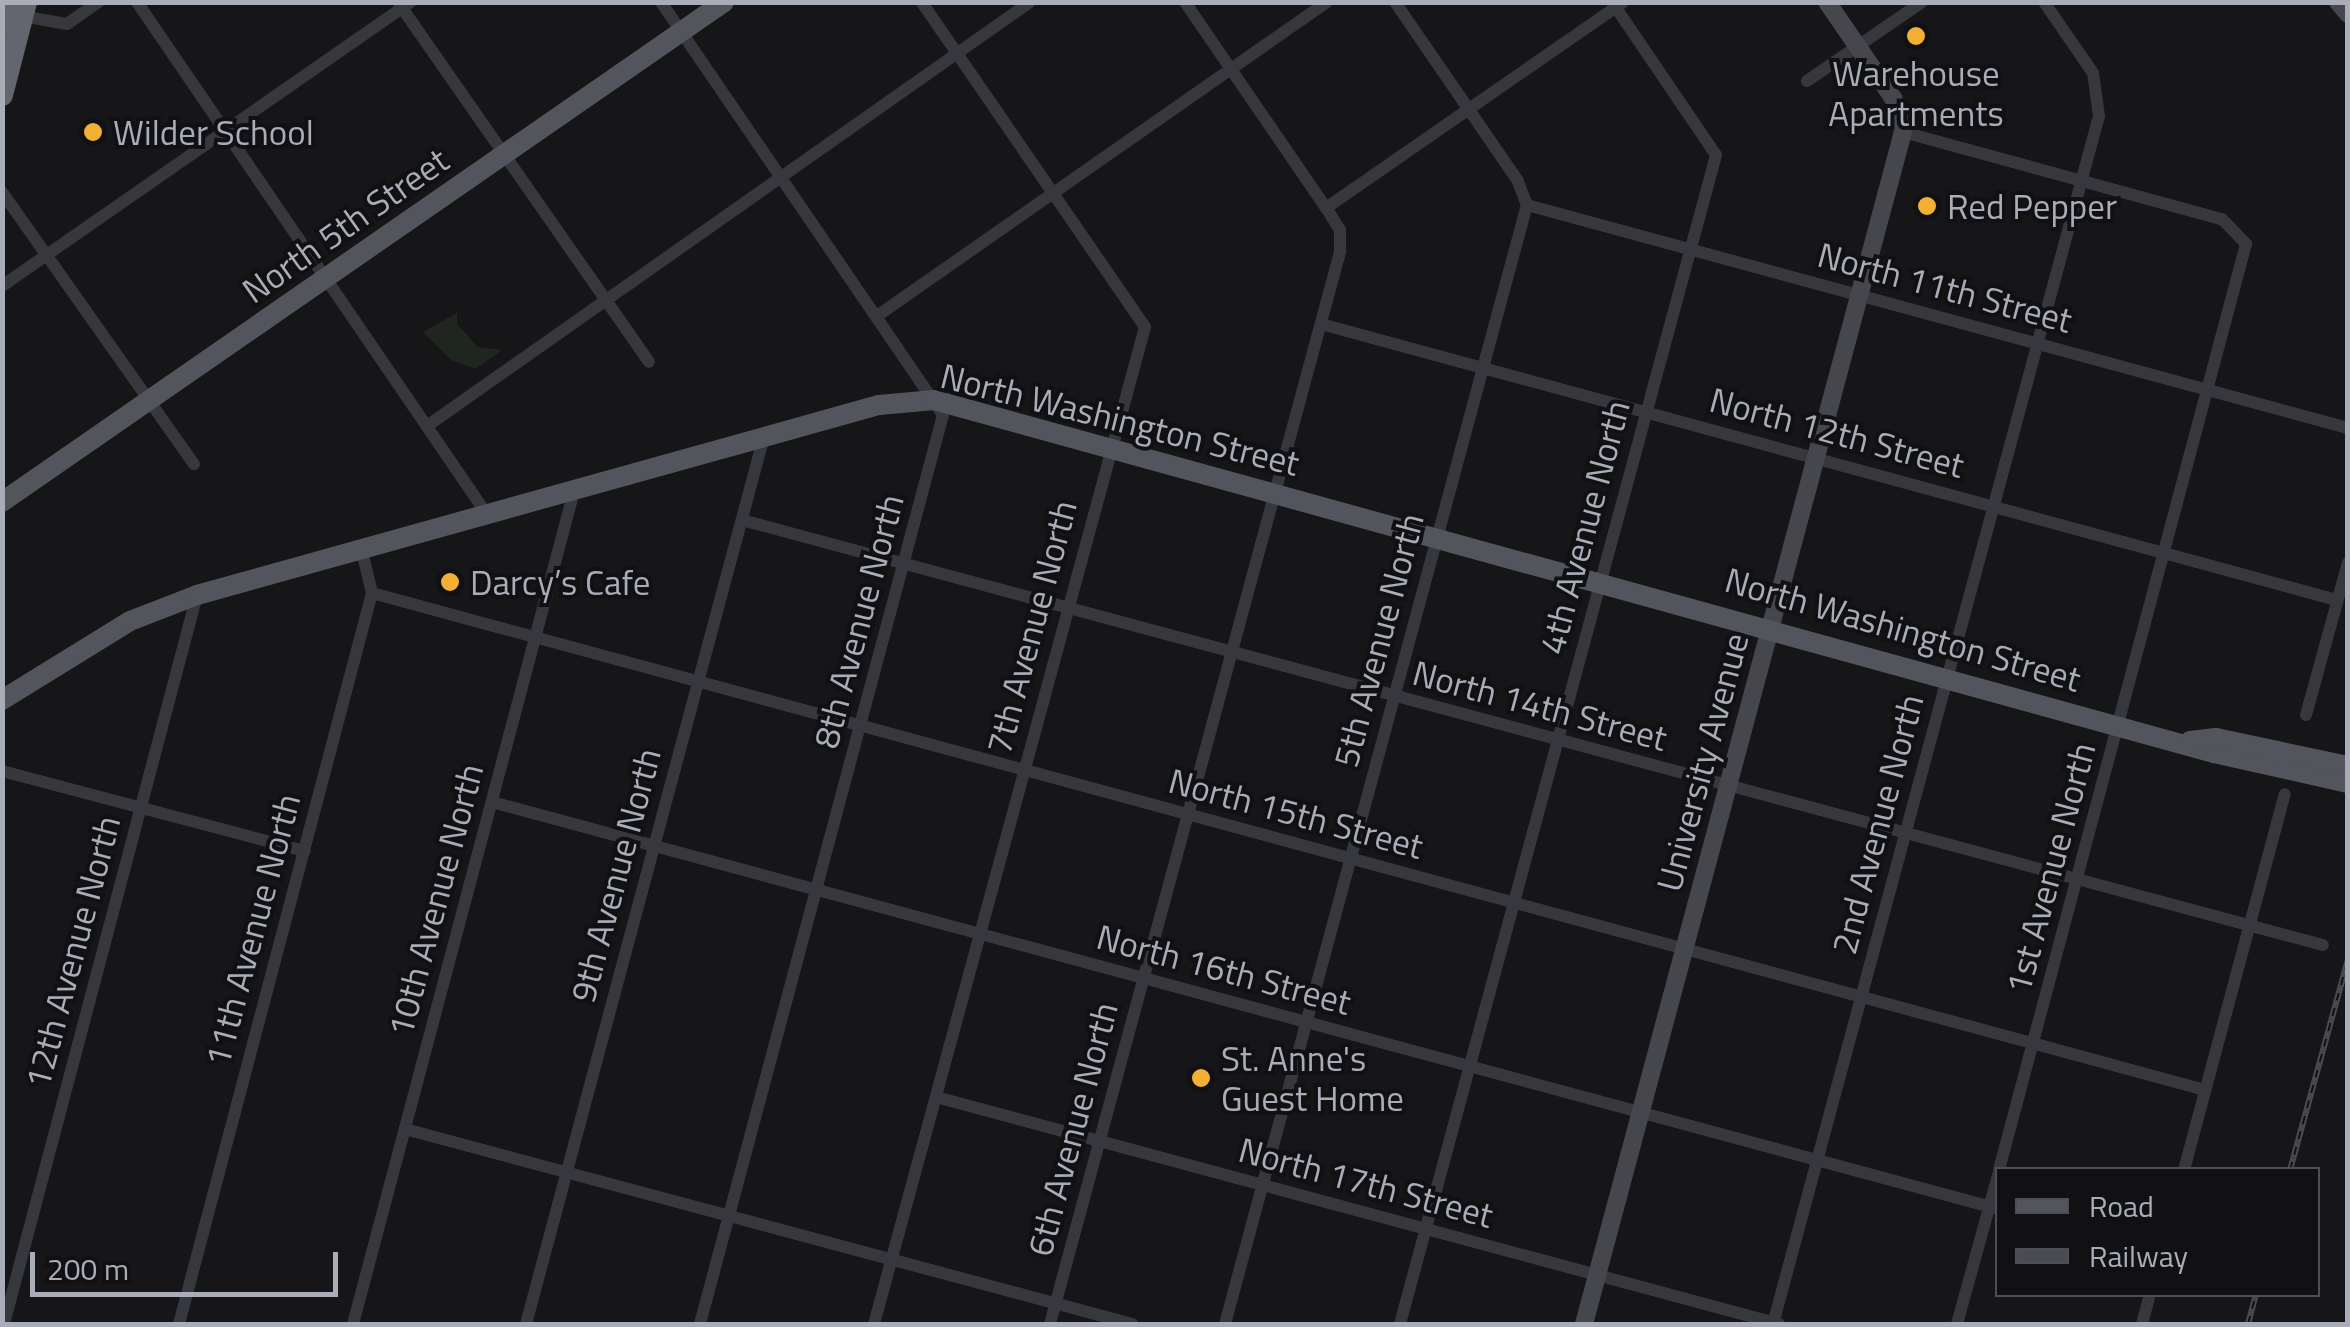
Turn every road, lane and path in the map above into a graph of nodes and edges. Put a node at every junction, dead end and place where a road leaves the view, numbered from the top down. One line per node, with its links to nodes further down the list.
1 (99, 2): 16 (street)
2 (137, 2): 25 (street)
3 (661, 2): 18 (street)
4 (724, 2): 18 (main road, North 5th Street)
5 (922, 2): 20 (street, 7th Avenue North)
6 (1030, 2): 20 (street)
7 (1185, 2): 21 (street, 6th Avenue North)
8 (1327, 2): 21 (street)
9 (1395, 2): 24 (street)
10 (1827, 2): 19 (street)
11 (1922, 2): 19 (street)
12 (2044, 2): 29 (street, 2nd Avenue North)
13 (2338, 2): 17 (street, bridge)
14 (404, 4): 25 (street); 27 (street)
15 (1617, 4): 24 (street); 34 (street, 4th Avenue North)
16 (15, 12): 23 (highway)
17 (2348, 14)
18 (682, 32): 27 (main road, North 5th Street); 28 (street)
19 (1858, 47): 22 (street); 26 (street)
20 (957, 54): 28 (street); 31 (street, 7th Avenue North)
21 (1231, 68): 31 (street); 33 (street, 6th Avenue North)
22 (1807, 82)
23 (2, 94)
24 (1469, 109): 32 (street); 33 (street)
25 (226, 131): 35 (street); 36 (street)
26 (1903, 132): 29 (street); 38 (street, University Avenue)
27 (503, 154): 36 (main road, North 5th Street); 39 (street)
28 (780, 176): 39 (street); 40 (street)
29 (2082, 181): 42 (street, 2nd Avenue North); 45 (street, 1st Avenue North)
30 (2, 192): 35 (street)
31 (1053, 192): 40 (street); 52 (street, 7th Avenue North)
32 (1527, 205): 34 (street, North 11th Street); 44 (street, 5th Avenue North)
33 (1326, 208): 41 (street, 6th Avenue North)
34 (1690, 249): 38 (street, North 11th Street); 48 (street, 4th Avenue North)
35 (49, 254): 37 (street); 47 (street)
36 (327, 277): 47 (main road, North 5th Street); 49 (street)
37 (2, 286)
38 (1861, 296): 42 (street, North 11th Street); 53 (street, University Avenue)
39 (604, 300): 43 (street); 49 (street)
40 (878, 316): 46 (street)
41 (1321, 324): 44 (street, North 12th Street); 56 (street, 6th Avenue North)
42 (2038, 344): 45 (street, North 11th Street); 58 (street, 2nd Avenue North)
43 (648, 362)
44 (1484, 368): 48 (street, North 12th Street); 61 (street, 5th Avenue North)
45 (2210, 390): 50 (street, North 11th Street); 63 (street, 1st Avenue North)
46 (934, 400): 51 (main road, North Washington Street); 52 (main road, North Washington Street); 64 (street, 8th Avenue North)
47 (150, 401): 54 (street); 57 (main road, North 5th Street)
48 (1646, 412): 53 (street, North 12th Street); 66 (street, 4th Avenue North)
49 (427, 426): 59 (street)
50 (2348, 428)
51 (764, 440): 55 (main road, North Washington Street); 60 (street, 9th Avenue North)
52 (1111, 447): 56 (main road, North Washington Street); 70 (street, 7th Avenue North)
53 (1818, 458): 58 (street, North 12th Street); 71 (street, University Avenue)
54 (194, 464)
55 (574, 490): 59 (main road, North Washington Street); 72 (street, 10th Avenue North)
56 (1275, 492): 61 (main road, North Washington Street); 73 (street, 6th Avenue North)
57 (2, 502)
58 (1994, 506): 63 (street, North 12th Street); 74 (street, 2nd Avenue North)
59 (486, 513): 62 (main road, North Washington Street)
60 (742, 520): 64 (street, North 14th Street); 75 (street, 9th Avenue North)
61 (1437, 535): 66 (main road, North Washington Street); 76 (street, 5th Avenue North)
62 (362, 551): 67 (street, 11th Avenue North); 68 (main road, North Washington Street)
63 (2166, 553): 69 (street, North 12th Street); 79 (street, 1st Avenue North)
64 (905, 564): 70 (street, North 14th Street); 80 (street, 8th Avenue North)
65 (2348, 564): 69 (street)
66 (1600, 580): 71 (main road, North Washington Street); 81 (street, 4th Avenue North)
67 (372, 593): 72 (street, North 15th Street); 94 (street, 11th Avenue North)
68 (197, 594): 77 (main road, North Washington Street); 90 (street, 12th Avenue North)
69 (2337, 600): 78 (street)
70 (1065, 608): 73 (street, North 14th Street); 84 (street, 7th Avenue North)
71 (1772, 626): 74 (main road, North Washington Street); 87 (street, University Avenue)
72 (535, 640): 75 (street, North 15th Street); 89 (street, 10th Avenue North)
73 (1232, 652): 76 (street, North 14th Street); 91 (street, 6th Avenue North)
74 (1946, 678): 79 (main road, North Washington Street); 92 (street, 2nd Avenue North)
75 (697, 682): 80 (street, North 15th Street); 93 (street, 9th Avenue North)
76 (1394, 697): 81 (street, North 14th Street); 95 (street, 5th Avenue North)
77 (2, 700)
78 (2306, 715)
79 (2120, 724): 82 (main road, North Washington Street); 96 (street, 1st Avenue North)
80 (860, 728): 84 (street, North 15th Street); 97 (street, 8th Avenue North)
81 (1557, 741): 87 (street, North 14th Street); 98 (street, 4th Avenue North)
82 (2183, 742): 83 (main road, North Washington Street); 86 (main road, North Washington Street)
83 (2348, 766)
84 (1023, 770): 91 (street, North 15th Street); 100 (street, 7th Avenue North)
85 (2, 771): 90 (street)
86 (2348, 783)
87 (1728, 787): 92 (street, North 14th Street); 102 (street, University Avenue)
88 (2285, 794): 99 (street)
89 (492, 802): 93 (street, North 16th Street); 111 (street, 10th Avenue North)
90 (142, 808): 94 (street); 125 (street, 12th Avenue North)
91 (1187, 815): 95 (street, North 15th Street); 103 (street, 6th Avenue North)
92 (1906, 834): 96 (street, North 14th Street); 104 (street, 2nd Avenue North)
93 (654, 846): 97 (street, North 16th Street); 116 (street, 9th Avenue North)
94 (304, 851): 126 (street, 11th Avenue North)
95 (1350, 859): 98 (street, North 15th Street); 105 (street, 5th Avenue North)
96 (2078, 882): 99 (street, North 14th Street); 106 (street, 1st Avenue North)
97 (818, 890): 100 (street, North 16th Street); 119 (street, 8th Avenue North)
98 (1514, 903): 102 (street, North 15th Street); 107 (street, 4th Avenue North)
99 (2249, 928): 101 (street, North 14th Street); 108 (street)
100 (980, 933): 103 (street, North 16th Street); 109 (street, 7th Avenue North)
101 (2322, 945)
102 (1685, 949): 104 (street, North 15th Street); 110 (street, University Avenue)
103 (1144, 978): 105 (street, North 16th Street); 112 (street, 6th Avenue North)
104 (1861, 997): 106 (street, North 15th Street); 113 (street, 2nd Avenue North)
105 (1306, 1022): 107 (street, North 16th Street); 117 (street, 5th Avenue North)
106 (2033, 1043): 108 (street, North 15th Street); 114 (street, 1st Avenue North)
107 (1469, 1066): 110 (street, North 16th Street); 120 (street, 4th Avenue North)
108 (2205, 1090): 115 (street)
109 (936, 1097): 112 (street, North 17th Street); 121 (street, 7th Avenue North)
110 (1642, 1112): 113 (street, North 16th Street); 122 (street, University Avenue)
111 (405, 1129): 116 (street); 127 (street, 10th Avenue North)
112 (1100, 1140): 117 (street, North 17th Street); 124 (street, 6th Avenue North)
113 (1818, 1160): 118 (street, North 16th Street); 136 (street, 2nd Avenue North)
114 (1999, 1167)
115 (2185, 1167)
116 (567, 1172): 119 (street); 128 (street, 9th Avenue North)
117 (1262, 1186): 120 (street, North 17th Street); 133 (street, 5th Avenue North)
118 (1993, 1208): 137 (street, 1st Avenue North)
119 (729, 1217): 121 (street); 129 (street, 8th Avenue North)
120 (1426, 1229): 122 (street, North 17th Street); 134 (street, 4th Avenue North)
121 (892, 1260): 124 (street); 130 (street, 7th Avenue North)
122 (1598, 1275): 135 (street, University Avenue); 136 (street, North 17th Street)
123 (2149, 1297): 138 (street)
124 (1055, 1304): 131 (street, 6th Avenue North); 132 (street)
125 (4, 1324)
126 (179, 1324)
127 (353, 1324)
128 (526, 1324)
129 (700, 1324)
130 (874, 1324)
131 (1050, 1324)
132 (1132, 1324)
133 (1225, 1324)
134 (1400, 1324)
135 (1584, 1324)
136 (1776, 1324)
137 (1957, 1324)
138 (2142, 1324)

